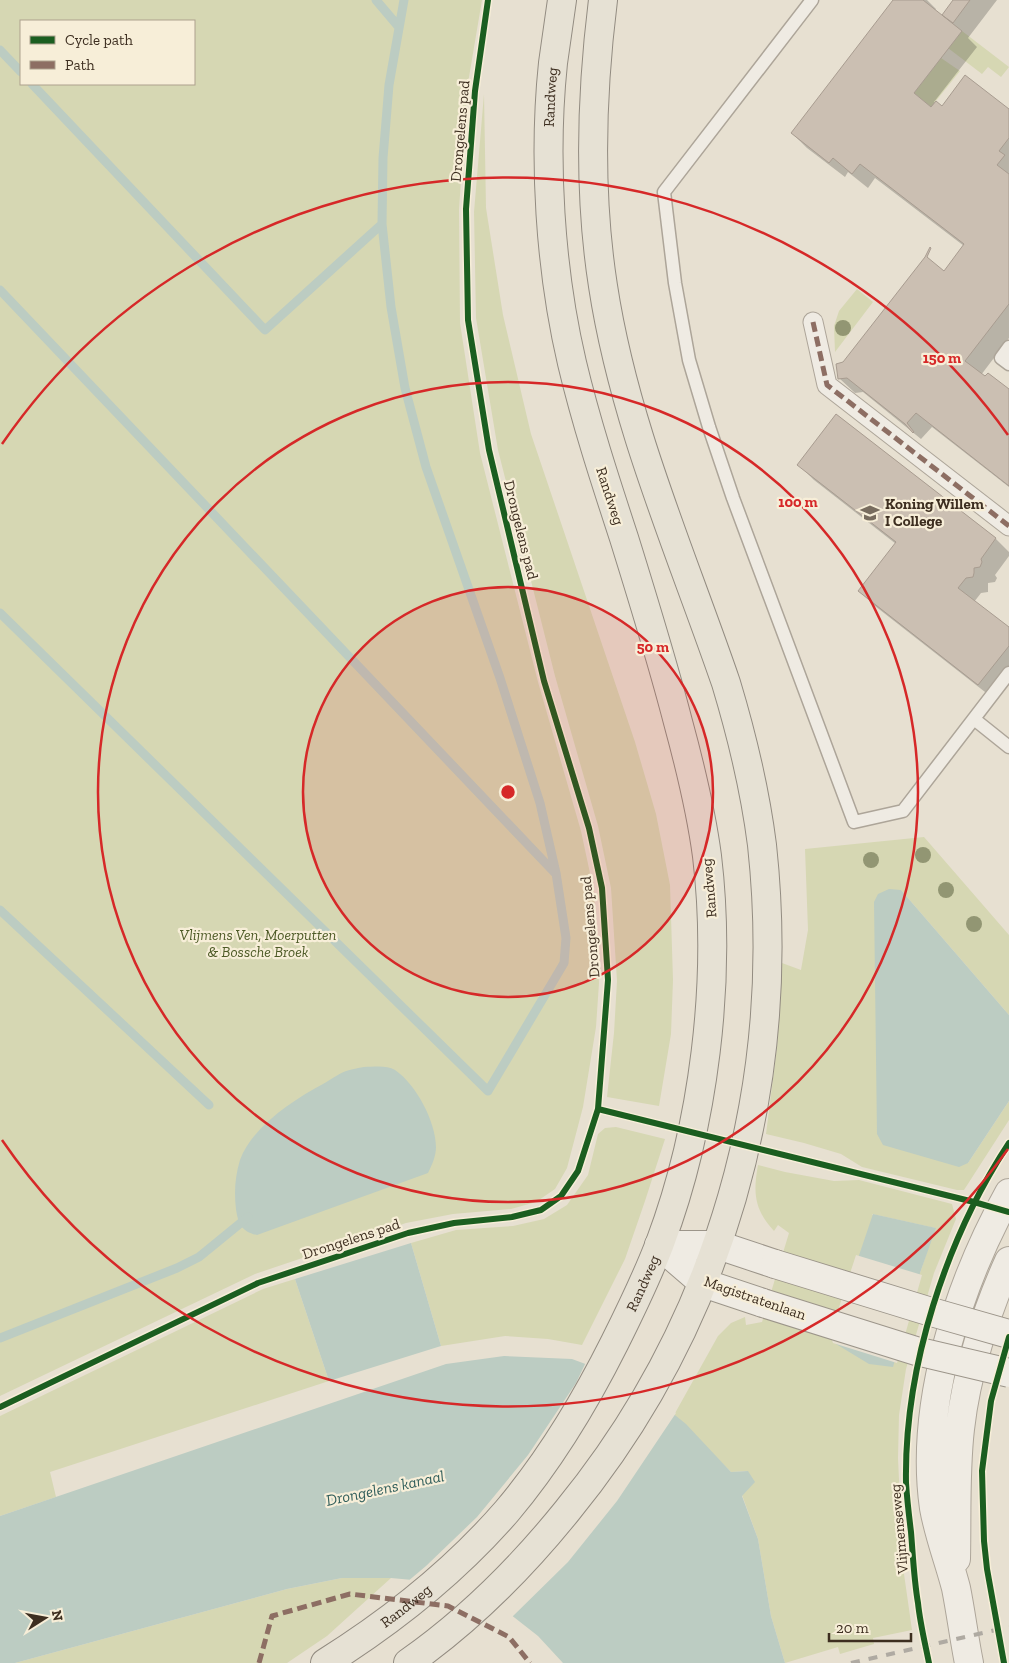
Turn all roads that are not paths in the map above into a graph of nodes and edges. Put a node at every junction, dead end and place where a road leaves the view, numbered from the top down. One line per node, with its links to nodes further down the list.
1 (562, 0): 12 (main road, Randweg)
2 (603, 0): 13 (main road)
3 (812, 0): 9 (lane)
4 (813, 322): 7 (street)
5 (1009, 347): 6 (lane)
6 (1009, 364)
7 (1009, 526)
8 (1009, 673): 9 (lane)
9 (974, 720): 10 (lane)
10 (1009, 747)
11 (1009, 1193): 18 (street)
12 (659, 1245): 13 (street); 15 (street, Magistratenlaan); 19 (main road, Randweg)
13 (718, 1245): 15 (main road); 16 (street, bridge)
14 (1009, 1261): 18 (street)
15 (704, 1283): 17 (street, Magistratenlaan, bridge); 20 (main road)
16 (1009, 1334)
17 (1009, 1373)
18 (955, 1588): 21 (street)
19 (333, 1658)
20 (414, 1659)
21 (968, 1663)

